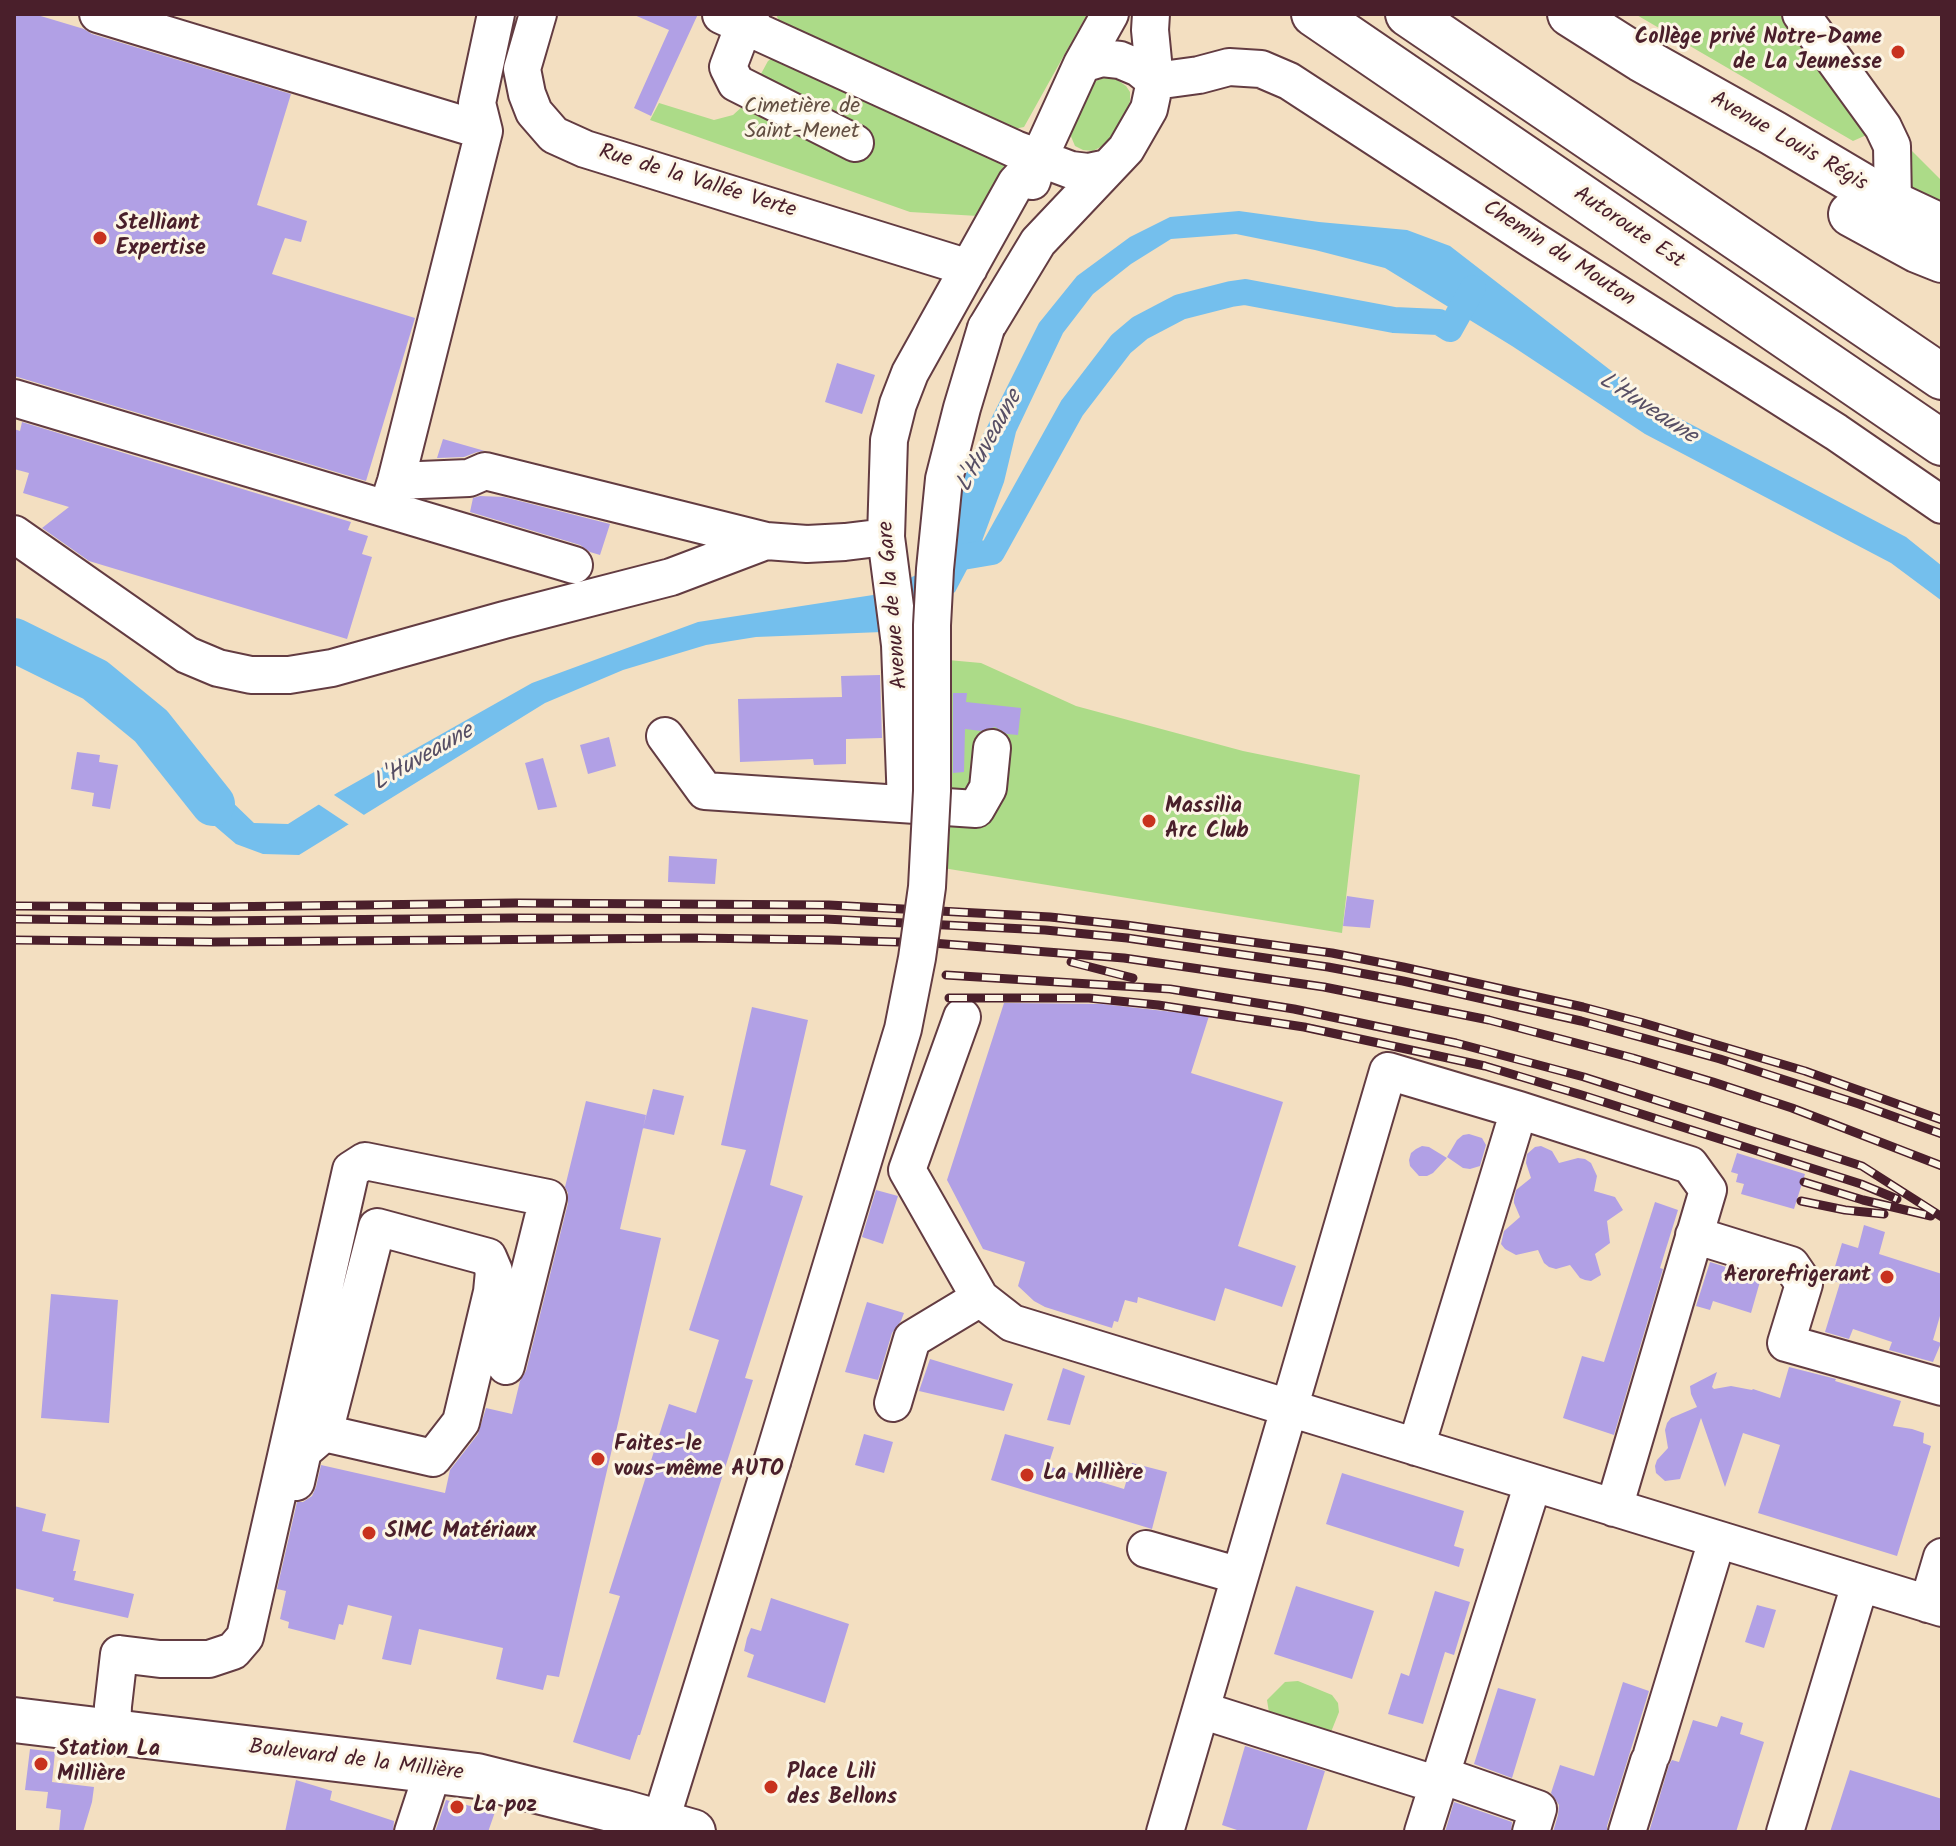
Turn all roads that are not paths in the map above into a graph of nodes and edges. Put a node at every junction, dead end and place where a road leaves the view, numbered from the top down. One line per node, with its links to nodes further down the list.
1 (98, 14): 14 (street)
2 (496, 14): 14 (street)
3 (538, 14): 22 (street, Rue de la Vallée Verte)
4 (1110, 14): 11 (street)
5 (1151, 14): 12 (street)
6 (1314, 14): 26 (main road, Autoroute Est)
7 (1408, 14): 24 (main road)
8 (1570, 14): 18 (main road, Avenue Louis Régis)
9 (1801, 14): 13 (street)
10 (739, 18): 15 (street); 16 (street)
11 (1082, 64): 12 (street); 16 (street)
12 (1155, 81): 17 (street); 28 (street, Chemin du Mouton)
13 (1883, 127): 18 (street); 19 (street)
14 (484, 131): 27 (street)
15 (855, 143)
16 (1039, 158): 17 (street); 22 (street, Avenue de la Gare); 23 (street)
17 (1107, 168): 23 (street)
18 (1843, 192): 19 (main road, Avenue Louis Régis); 21 (main road)
19 (1893, 204): 20 (main road, Avenue Louis Régis)
20 (1942, 227)
21 (1942, 260)
22 (969, 268): 31 (street, Avenue de la Gare)
23 (986, 328): 60 (street, bridge)
24 (1942, 377)
25 (14, 398): 27 (street)
26 (1942, 443)
27 (391, 495): 30 (street); 32 (street)
28 (1942, 505)
29 (14, 534): 30 (street)
30 (766, 541): 31 (street)
31 (888, 551): 35 (street, Avenue de la Gare)
32 (574, 565)
33 (665, 736): 35 (street)
34 (992, 748): 35 (street)
35 (906, 804)
36 (962, 1017): 39 (street)
37 (1519, 1110): 38 (street); 43 (street); 45 (street)
38 (1694, 1235): 41 (street); 47 (street)
39 (980, 1298): 42 (street); 43 (street)
40 (506, 1366): 53 (street)
41 (1942, 1387)
42 (893, 1403)
43 (1289, 1409): 45 (street); 51 (street)
44 (324, 1433): 44 (street); 53 (street)
45 (1416, 1447): 46 (street)
46 (1533, 1483): 47 (street); 59 (street)
47 (1614, 1508): 48 (street)
48 (1717, 1540): 52 (street); 65 (street)
49 (1146, 1549): 51 (street)
50 (1942, 1557): 54 (street)
51 (1240, 1576): 55 (street)
52 (1860, 1584): 54 (street); 66 (street)
53 (257, 1585): 57 (street)
54 (1935, 1606)
55 (1201, 1710): 59 (street); 62 (street)
56 (14, 1720): 57 (main road, Boulevard de la Millière)
57 (112, 1732): 58 (main road, Boulevard de la Millière)
58 (433, 1771): 60 (main road, Boulevard de la Millière); 61 (street)
59 (1440, 1780): 63 (street); 64 (street)
60 (677, 1827)
61 (413, 1832)
62 (1165, 1832)
63 (1423, 1832)
64 (1531, 1832)
65 (1627, 1832)
66 (1785, 1832)

